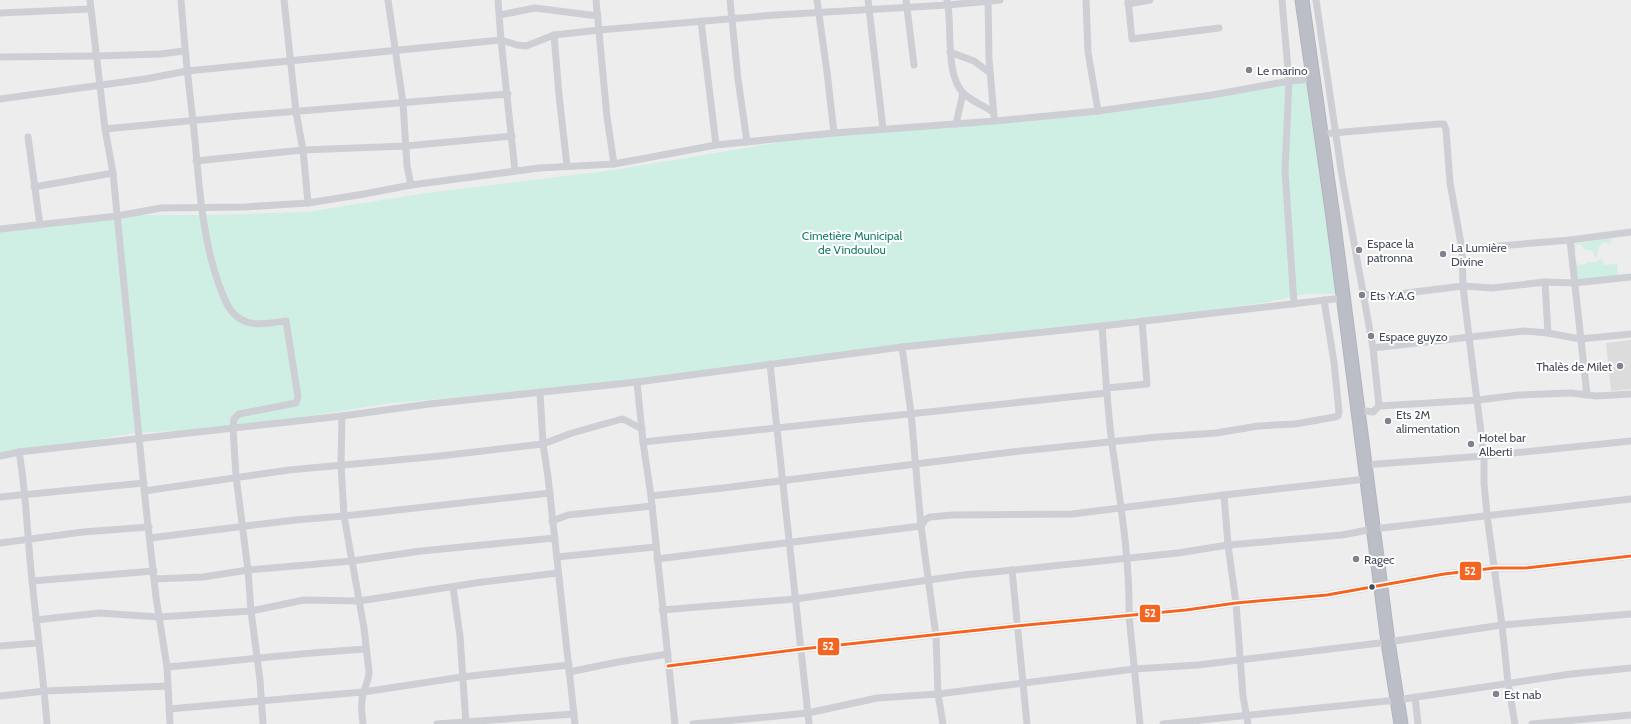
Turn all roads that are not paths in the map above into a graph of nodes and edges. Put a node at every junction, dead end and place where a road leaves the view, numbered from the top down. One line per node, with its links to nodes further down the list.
1 (90, 0): 21 (street)
2 (181, 0): 35 (street)
3 (284, 0): 39 (street)
4 (388, 0): 34 (street)
5 (498, 0): 26 (street)
6 (545, 0): 22 (street)
7 (596, 0): 27 (street)
8 (730, 0): 28 (street)
9 (817, 0): 25 (street)
10 (868, 0): 23 (street)
11 (1000, 0): 17 (street)
12 (1086, 0): 50 (street)
13 (1150, 0): 19 (street)
14 (1282, 0): 44 (street)
15 (1302, 0): 43 (highway)
16 (1316, 0): 59 (street)
17 (988, 1): 18 (street); 42 (street)
18 (947, 2): 20 (street); 36 (street)
19 (1128, 2): 30 (street)
20 (907, 4): 23 (street); 40 (street)
21 (90, 9): 24 (street); 37 (street)
22 (545, 9): 26 (street); 27 (street)
23 (870, 9): 25 (street); 57 (street)
24 (0, 13)
25 (818, 13): 28 (street); 58 (street)
26 (500, 15): 33 (street)
27 (598, 16): 31 (street)
28 (731, 20): 29 (street); 63 (street)
29 (701, 21): 31 (street); 64 (street)
30 (1219, 28)
31 (599, 30): 32 (street); 68 (street)
32 (554, 35): 33 (street); 69 (street)
33 (501, 40): 34 (street); 47 (street)
34 (396, 50): 39 (street); 49 (street)
35 (184, 51): 37 (street); 41 (street)
36 (950, 52): 42 (street); 46 (street)
37 (96, 56): 38 (street); 45 (street)
38 (0, 57)
39 (291, 60): 41 (street); 51 (street)
40 (914, 65)
41 (187, 72): 45 (street); 54 (street)
42 (990, 73): 52 (street)
43 (1313, 79): 44 (street); 60 (highway)
44 (1289, 81): 50 (street); 89 (street)
45 (100, 85): 48 (street); 56 (street)
46 (963, 93): 52 (street); 55 (street)
47 (508, 94): 49 (street); 61 (street)
48 (0, 99)
49 (403, 103): 51 (street); 65 (street)
50 (1098, 111): 53 (street)
51 (296, 112): 54 (street); 66 (street)
52 (993, 112): 53 (street)
53 (995, 121): 55 (street)
54 (193, 122): 56 (street); 67 (street)
55 (956, 124): 57 (street)
56 (105, 129): 71 (street)
57 (883, 129): 58 (street)
58 (834, 132): 63 (street)
59 (1336, 132): 60 (street); 81 (street); 86 (street)
60 (1321, 134): 87 (highway)
61 (512, 136): 65 (street); 70 (street)
62 (28, 137): 73 (street)
63 (747, 142): 64 (street)
64 (716, 145): 68 (street)
65 (406, 146): 66 (street); 72 (street)
66 (303, 150): 67 (street); 74 (street)
67 (196, 161): 75 (street)
68 (614, 164): 69 (street)
69 (567, 166): 70 (street)
70 (515, 171): 72 (street)
71 (113, 173): 73 (street); 76 (street)
72 (411, 185): 74 (street)
73 (34, 187): 77 (street)
74 (308, 203): 75 (street)
75 (200, 208): 76 (street); 109 (street)
76 (117, 216): 77 (street); 112 (street)
77 (40, 225): 78 (street)
78 (0, 229)
79 (1631, 232): 80 (street)
80 (1570, 240): 81 (street); 84 (street)
81 (1462, 249): 85 (street)
82 (1631, 277): 84 (street)
83 (1546, 282): 84 (street); 85 (street); 92 (street)
84 (1574, 283): 95 (street)
85 (1464, 286): 86 (street); 94 (street)
86 (1363, 294): 97 (street)
87 (1343, 298): 88 (street); 106 (highway)
88 (1324, 300): 89 (street); 115 (street)
89 (1294, 304): 90 (street)
90 (1142, 322): 91 (street); 100 (street)
91 (1102, 326): 96 (street); 100 (street)
92 (1548, 333): 94 (street); 95 (street)
93 (1631, 334): 95 (street)
94 (1469, 337): 97 (street); 104 (street)
95 (1580, 339): 103 (street)
96 (902, 347): 98 (street); 107 (street)
97 (1373, 348): 105 (street)
98 (770, 364): 99 (street); 111 (street)
99 (637, 382): 101 (street); 110 (street)
100 (1107, 390): 107 (street); 115 (street)
101 (540, 392): 108 (street); 116 (street)
102 (1631, 394): 103 (street)
103 (1587, 395): 104 (street)
104 (1478, 400): 105 (street); 119 (street)
105 (1379, 406): 106 (street)
106 (1358, 410): 122 (highway)
107 (910, 413): 111 (street); 121 (street)
108 (342, 416): 109 (street); 120 (street)
109 (233, 428): 112 (street); 123 (street)
110 (642, 428): 114 (street); 116 (street)
111 (777, 429): 114 (street); 125 (street)
112 (140, 439): 117 (street); 126 (street)
113 (1631, 441): 119 (street)
114 (643, 442): 130 (street)
115 (1112, 442): 121 (street); 134 (street)
116 (543, 444): 120 (street); 127 (street)
117 (19, 452): 118 (street); 128 (street)
118 (0, 456)
119 (1484, 456): 122 (street); 135 (street)
120 (341, 464): 123 (street); 136 (street)
121 (915, 465): 125 (street); 138 (street)
122 (1364, 465): 124 (highway)
123 (236, 476): 126 (street); 140 (street)
124 (1366, 479): 129 (street); 141 (highway)
125 (784, 481): 130 (street); 145 (street)
126 (144, 487): 128 (street); 139 (street)
127 (550, 493): 136 (street); 137 (street)
128 (24, 494): 131 (street); 144 (street)
129 (1224, 495): 134 (street); 147 (street)
130 (651, 496): 133 (street)
131 (0, 497)
132 (1631, 499): 135 (street)
133 (652, 506): 137 (street); 148 (street)
134 (1122, 508): 138 (street); 152 (street)
135 (1487, 515): 141 (street); 154 (street)
136 (344, 516): 140 (street); 153 (street)
137 (552, 521): 143 (street)
138 (921, 526): 145 (street); 161 (street)
139 (149, 527): 142 (street); 144 (street)
140 (243, 527): 142 (street); 156 (street)
141 (1374, 529): 147 (street); 162 (highway)
142 (150, 538): 155 (street)
143 (555, 538): 150 (street); 153 (street)
144 (28, 540): 146 (street); 160 (street)
145 (788, 542): 151 (street); 164 (street)
146 (0, 543)
147 (1228, 545): 152 (street); 166 (street)
148 (655, 547): 150 (street); 151 (street)
149 (1631, 556): 154 (street)
150 (557, 558): 158 (street)
151 (657, 559): 167 (street)
152 (1126, 559): 157 (street); 170 (street)
153 (352, 561): 156 (street); 165 (street)
154 (1495, 568): 162 (street); 173 (street)
155 (154, 570): 159 (street); 160 (street)
156 (248, 570): 159 (street); 168 (street)
157 (1012, 570): 161 (street); 174 (street)
158 (558, 573): 163 (street); 187 (street)
159 (154, 579): 171 (street)
160 (32, 581): 172 (street)
161 (928, 581): 164 (street); 175 (street)
162 (1381, 586): 166 (street); 176 (highway)
163 (453, 587): 165 (street); 189 (street)
164 (795, 599): 167 (street); 180 (street)
165 (359, 601): 168 (street); 179 (street)
166 (1236, 603): 170 (street); 183 (street)
167 (662, 610): 181 (street)
168 (251, 611): 171 (street); 182 (street)
169 (1631, 614): 173 (street)
170 (1129, 616): 174 (street); 188 (street)
171 (159, 617): 172 (street); 185 (street)
172 (36, 620): 177 (street)
173 (1502, 625): 176 (street); 190 (street)
174 (1016, 626): 175 (street); 191 (street)
175 (936, 636): 180 (street); 195 (street)
176 (1388, 642): 183 (street); 199 (highway)
177 (38, 643): 178 (street); 193 (street)
178 (0, 646)
179 (366, 649): 182 (street); 194 (street)
180 (802, 649): 184 (street); 201 (street)
181 (668, 654): 184 (street); 187 (street)
182 (258, 659): 185 (street); 198 (street)
183 (1240, 660): 188 (street); 204 (street)
184 (668, 666): 212 (street)
185 (167, 667): 192 (street)
186 (1631, 668): 190 (street)
187 (569, 669): 189 (street); 202 (street)
188 (1134, 669): 191 (street); 217 (street)
189 (462, 677): 194 (street); 205 (street)
190 (1508, 683): 197 (street); 222 (street)
191 (1024, 684): 195 (street); 216 (street)
192 (168, 686): 193 (street); 200 (street)
193 (46, 691): 196 (street); 206 (street)
194 (363, 692): 198 (street); 209 (street)
195 (938, 694): 201 (street); 215 (street)
196 (0, 696)
197 (1415, 697): 199 (street); 221 (street)
198 (261, 700): 200 (street); 208 (street)
199 (1397, 700): 204 (street); 220 (highway)
200 (169, 709): 207 (street)
201 (808, 713): 213 (street); 214 (street)
202 (574, 714): 205 (street); 211 (street)
203 (1631, 715): 223 (street)
204 (1247, 716): 218 (street); 219 (street)
205 (466, 723): 210 (street)
206 (47, 724)
207 (170, 724)
208 (263, 724)
209 (363, 724)
210 (437, 724)
211 (575, 724)
212 (675, 724)
213 (693, 724)
214 (809, 724)
215 (943, 724)
216 (1027, 724)
217 (1140, 724)
218 (1163, 724)
219 (1248, 724)
220 (1401, 724)
221 (1418, 724)
222 (1515, 724)
223 (1532, 724)

